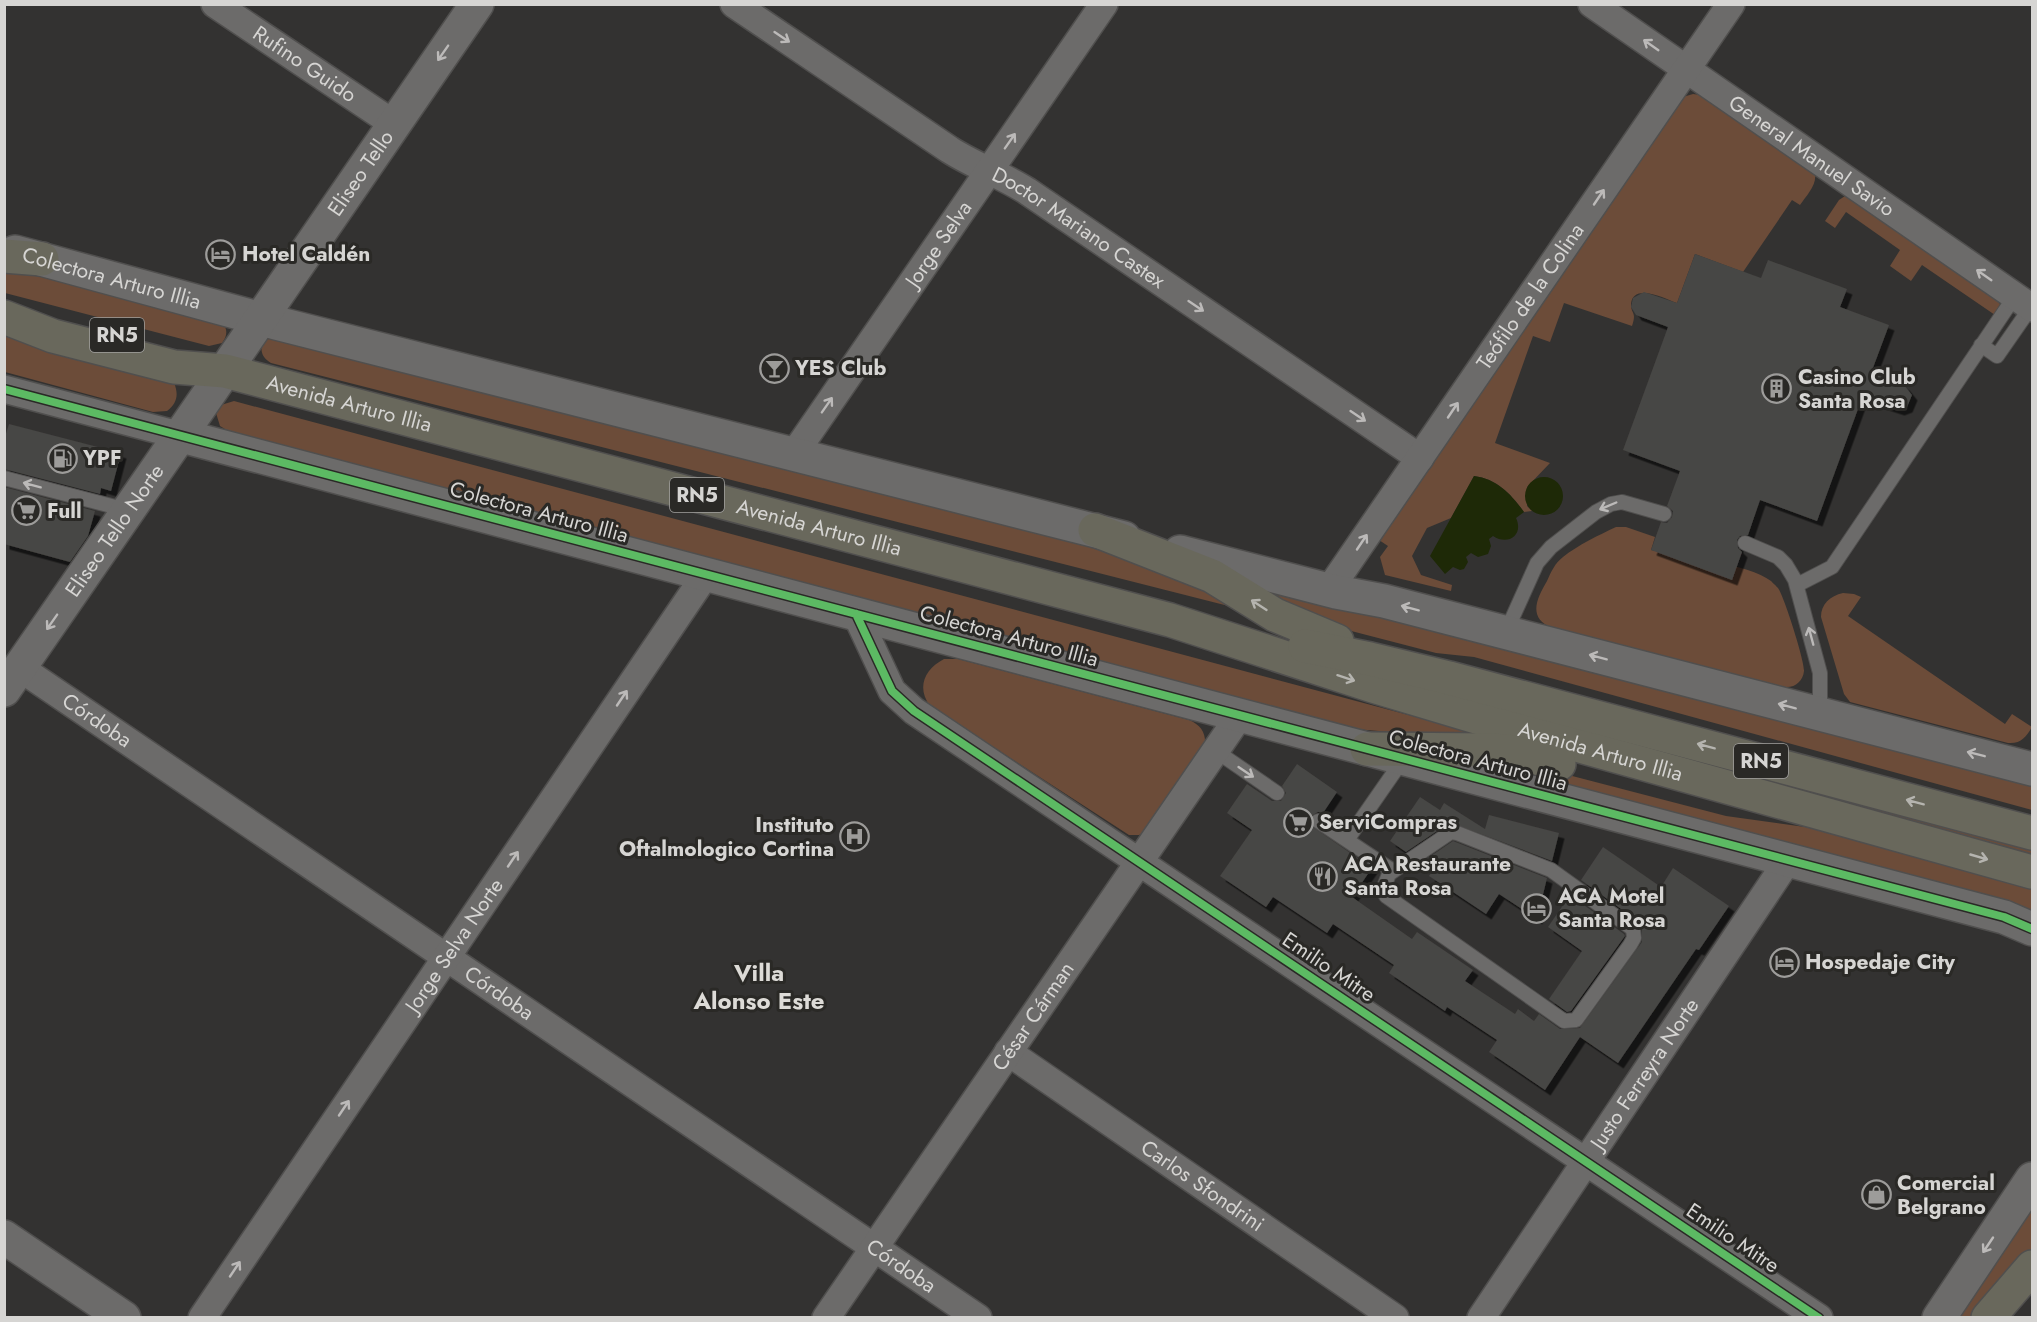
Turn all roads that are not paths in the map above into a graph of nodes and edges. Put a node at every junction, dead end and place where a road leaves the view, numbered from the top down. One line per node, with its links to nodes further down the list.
1 (215, 4): 8 (street, Rufino Guido)
2 (477, 4): 8 (street, Eliseo Tello, one-way to 8)
3 (734, 4): 9 (street, Doctor Mariano Castex, one-way to 9)
4 (1104, 4): 9 (street, Jorge Selva, one-way to 4)
5 (1592, 4): 7 (street, General Manuel Savio, one-way to 5)
6 (1731, 4): 7 (street, Teófilo de la Colina)
7 (1686, 69): 13 (street, General Manuel Savio, one-way to 7); 21 (street, Teófilo de la Colina, one-way to 7)
8 (394, 124): 15 (street, Eliseo Tello)
9 (989, 171): 20 (street, Jorge Selva, one-way to 9); 21 (street, Doctor Mariano Castex, one-way to 21)
10 (4, 249): 12 (street, Colectora Arturo Illia)
11 (4, 256): 12 (highway)
12 (42, 259): 15 (street, Colectora Arturo Illia)
13 (2026, 303): 16 (lane); 16 (lane)
14 (4, 315): 17 (highway, Avenida Arturo Illia / RN5)
15 (260, 318): 17 (street, Eliseo Tello); 20 (street, Colectora Arturo Illia)
16 (1981, 345): 28 (lane)
17 (225, 371): 19 (street, Eliseo Tello Norte); 31 (highway, Avenida Arturo Illia / RN5)
18 (4, 389): 19 (street, Colectora Arturo Illia)
19 (182, 436): 23 (street, Eliseo Tello Norte); 27 (street, Colectora Arturo Illia)
20 (794, 454): 25 (street, Colectora Arturo Illia)
21 (1420, 458): 29 (street, Teófilo de la Colina, one-way to 21)
22 (4, 478): 23 (lane, one-way to 22)
23 (129, 511): 34 (street, Eliseo Tello Norte, one-way to 34)
24 (1664, 514): 32 (lane, one-way to 32)
25 (1095, 530): 29 (street, Colectora Arturo Illia); 33 (highway, one-way to 25)
26 (1745, 543): 28 (lane)
27 (706, 574): 30 (street, Colectora Arturo Illia); 51 (street, Jorge Selva Norte, one-way to 27)
28 (1797, 585): 35 (lane, one-way to 28)
29 (1329, 590): 32 (street, Colectora Arturo Illia, one-way to 29)
30 (856, 614): 36 (street, Colectora Arturo Illia); 47 (street, Emilio Mitre)
31 (1170, 620): 33 (highway, Avenida Arturo Illia / RN5); 43 (highway, Avenida Arturo Illia / RN5, one-way to 43)
32 (1505, 633): 35 (street, Colectora Arturo Illia, one-way to 32)
33 (1409, 668): 44 (highway, Avenida Arturo Illia / RN5, one-way to 33)
34 (12, 679): 51 (street, Córdoba)
35 (1820, 714): 40 (street, Colectora Arturo Illia, one-way to 35)
36 (1240, 715): 37 (street, Colectora Arturo Illia); 38 (street, César Cárman)
37 (1367, 749): 39 (street, Colectora Arturo Illia); 43 (highway)
38 (1215, 752): 41 (lane, one-way to 41); 47 (street, César Cárman)
39 (1404, 758): 45 (lane); 46 (street, Colectora Arturo Illia)
40 (2032, 769)
41 (1277, 793)
42 (1318, 821): 45 (lane)
43 (1856, 823): 49 (highway, Avenida Arturo Illia / RN5, one-way to 49)
44 (2029, 832)
45 (1347, 840): 48 (lane)
46 (1788, 860): 50 (street, Colectora Arturo Illia); 53 (street, Justo Ferreyra Norte)
47 (1139, 862): 52 (street, César Cárman); 53 (street, Emilio Mitre)
48 (1393, 871): 48 (lane)
49 (2029, 871)
50 (2018, 923)
51 (446, 957): 56 (street, Córdoba); 59 (street, Jorge Selva Norte, one-way to 51)
52 (1008, 1052): 56 (street, César Cárman); 62 (street, Carlos Sfondrini)
53 (1586, 1161): 63 (street, Justo Ferreyra Norte); 64 (street, Emilio Mitre)
54 (2032, 1179): 65 (street, one-way to 65)
55 (4, 1237): 58 (street)
56 (874, 1247): 60 (street, César Cárman); 61 (street, Córdoba)
57 (2032, 1267): 66 (highway)
58 (124, 1317)
59 (202, 1317)
60 (826, 1317)
61 (978, 1317)
62 (1395, 1317)
63 (1481, 1317)
64 (1819, 1317)
65 (1939, 1317)
66 (1990, 1317)

